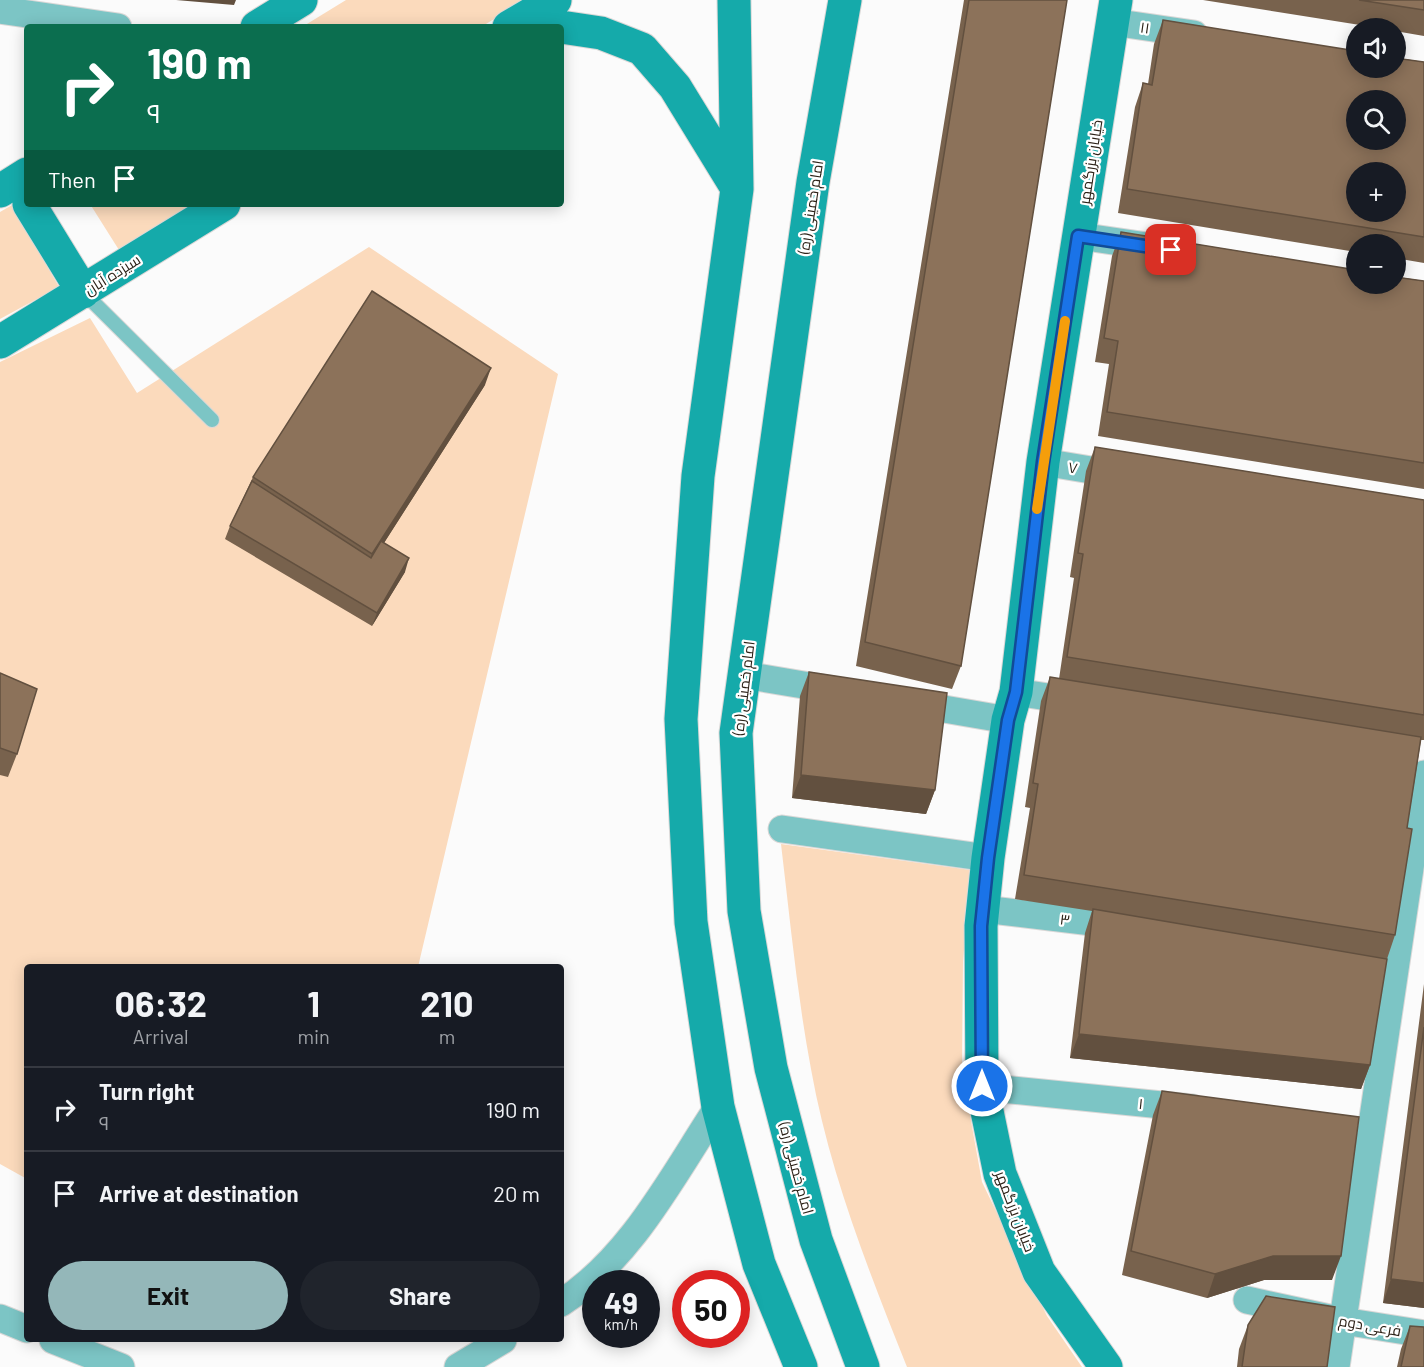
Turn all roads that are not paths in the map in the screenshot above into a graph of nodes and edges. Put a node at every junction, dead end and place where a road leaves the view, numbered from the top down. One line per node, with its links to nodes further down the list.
1 (301, 0): 8 (main road)
2 (555, 0): 9 (main road)
3 (734, 0): 12 (main road)
4 (845, 0): 22 (main road, امام خمینی (ره))
5 (0, 10): 7 (street)
6 (1114, 11): 11 (street, ۱۱); 15 (main road, خیابان بزرگمهر)
7 (97, 24)
8 (262, 24)
9 (513, 24)
10 (564, 28): 12 (main road)
11 (1217, 38)
12 (738, 189): 31 (main road)
13 (30, 207): 17 (main road)
14 (219, 207): 17 (main road, سیزده آبان)
15 (1078, 236): 16 (street); 20 (main road, خیابان بزرگمهر)
16 (1183, 252)
17 (83, 292): 18 (main road, سیزده آبان); 19 (lane)
18 (0, 342)
19 (212, 420)
20 (1043, 462): 21 (street, ۷); 23 (main road, خیابان بزرگمهر)
21 (1147, 479)
22 (744, 675): 23 (street); 44 (main road, امام خمینی (ره))
23 (1012, 706): 24 (street); 27 (main road, خیابان بزرگمهر)
24 (1110, 707)
25 (1424, 774): 36 (street)
26 (782, 829): 27 (street)
27 (988, 858): 28 (main road, خیابان بزرگمهر)
28 (983, 909): 29 (street, ۳); 30 (main road, خیابان بزرگمهر)
29 (1148, 929)
30 (982, 1086): 32 (street, ۱); 45 (main road, خیابان بزرگمهر)
31 (718, 1107): 34 (street); 43 (main road)
32 (1218, 1111)
33 (1247, 1294): 36 (street, فرعی دوم)
34 (564, 1301)
35 (0, 1318): 37 (street)
36 (1343, 1321): 38 (street, فرعی دوم); 46 (street)
37 (24, 1328)
38 (1424, 1334)
39 (58, 1342): 41 (street)
40 (500, 1342): 42 (street)
41 (121, 1367)
42 (458, 1367)
43 (801, 1367)
44 (863, 1367)
45 (1106, 1367)
46 (1336, 1367)

